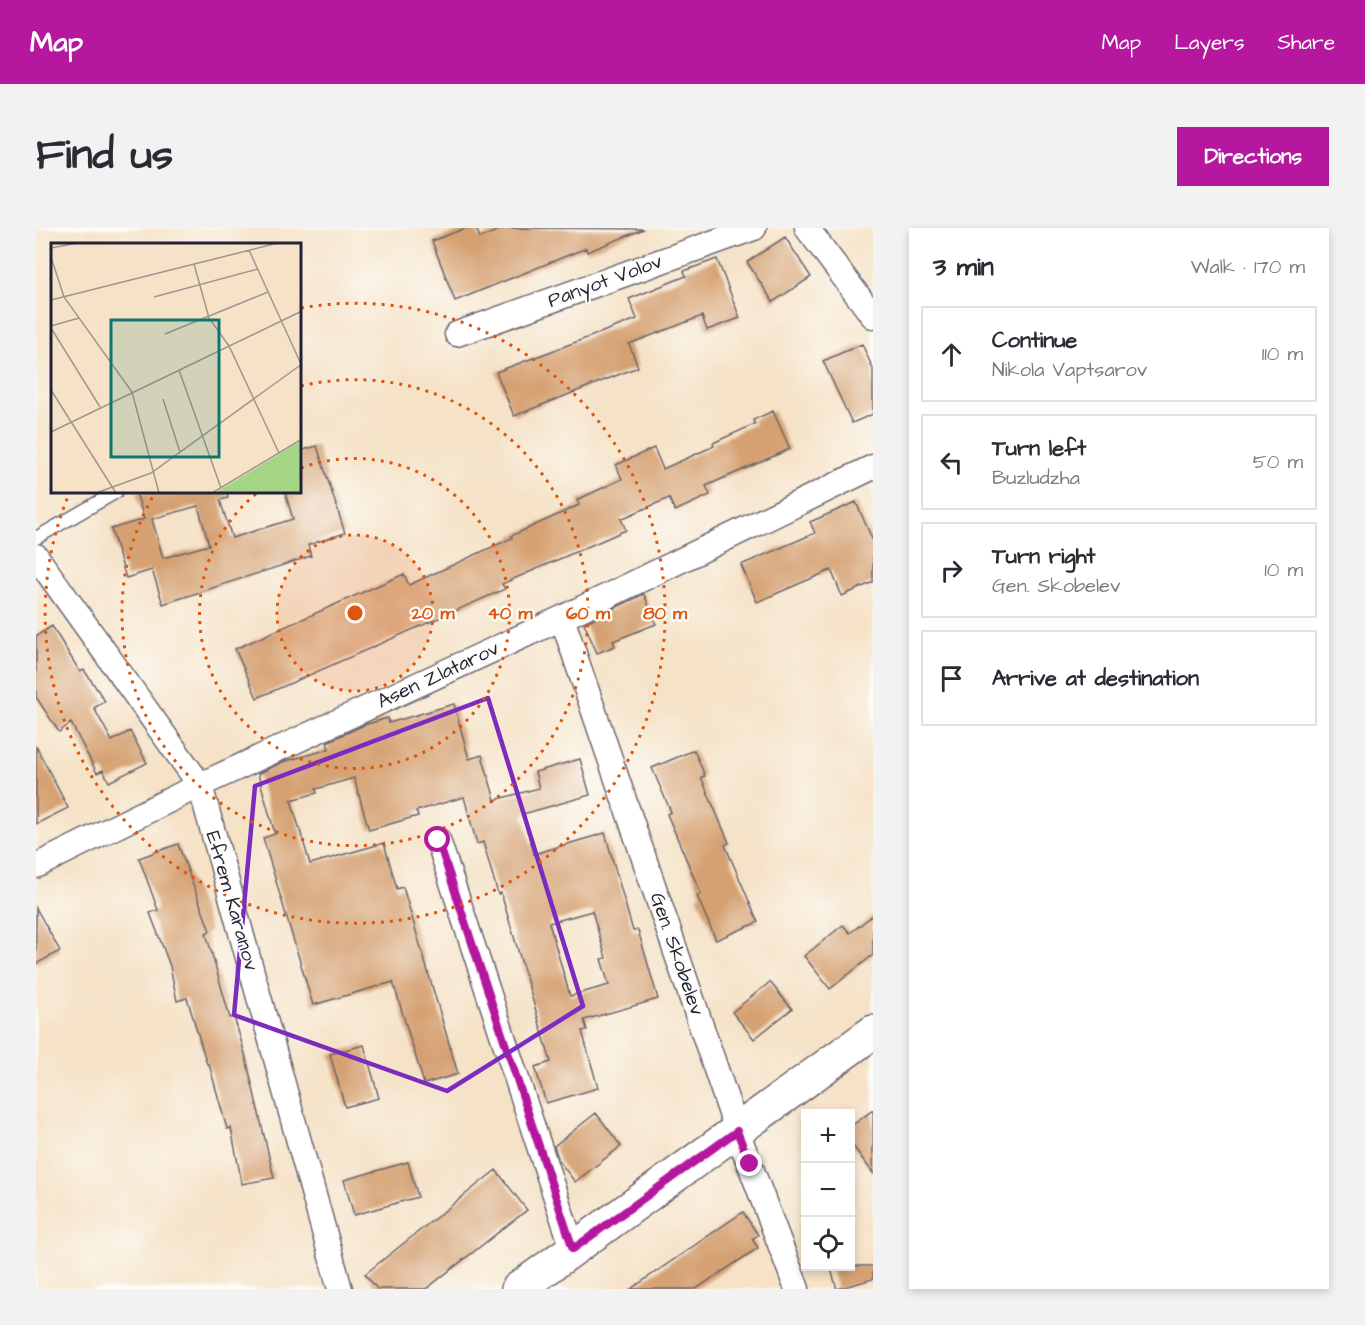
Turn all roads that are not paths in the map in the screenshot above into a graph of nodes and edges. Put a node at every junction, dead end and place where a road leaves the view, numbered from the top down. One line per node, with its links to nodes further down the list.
1 (754, 228): 4 (street, Panyot Volov)
2 (807, 228): 3 (street)
3 (873, 316)
4 (457, 334)
5 (873, 467): 9 (street, Asen Zlatarov)
6 (113, 494): 7 (lane)
7 (36, 538)
8 (36, 556): 10 (street, Efrem Karanov)
9 (562, 618): 10 (street, Asen Zlatarov); 14 (street, Gen. Skobelev)
10 (200, 785): 12 (street, Asen Zlatarov); 16 (street, Efrem Karanov)
11 (438, 840): 15 (street)
12 (36, 866)
13 (873, 1032): 14 (street)
14 (737, 1131): 15 (street); 18 (street, Gen. Skobelev)
15 (573, 1249): 17 (street)
16 (340, 1289)
17 (518, 1289)
18 (797, 1289)

